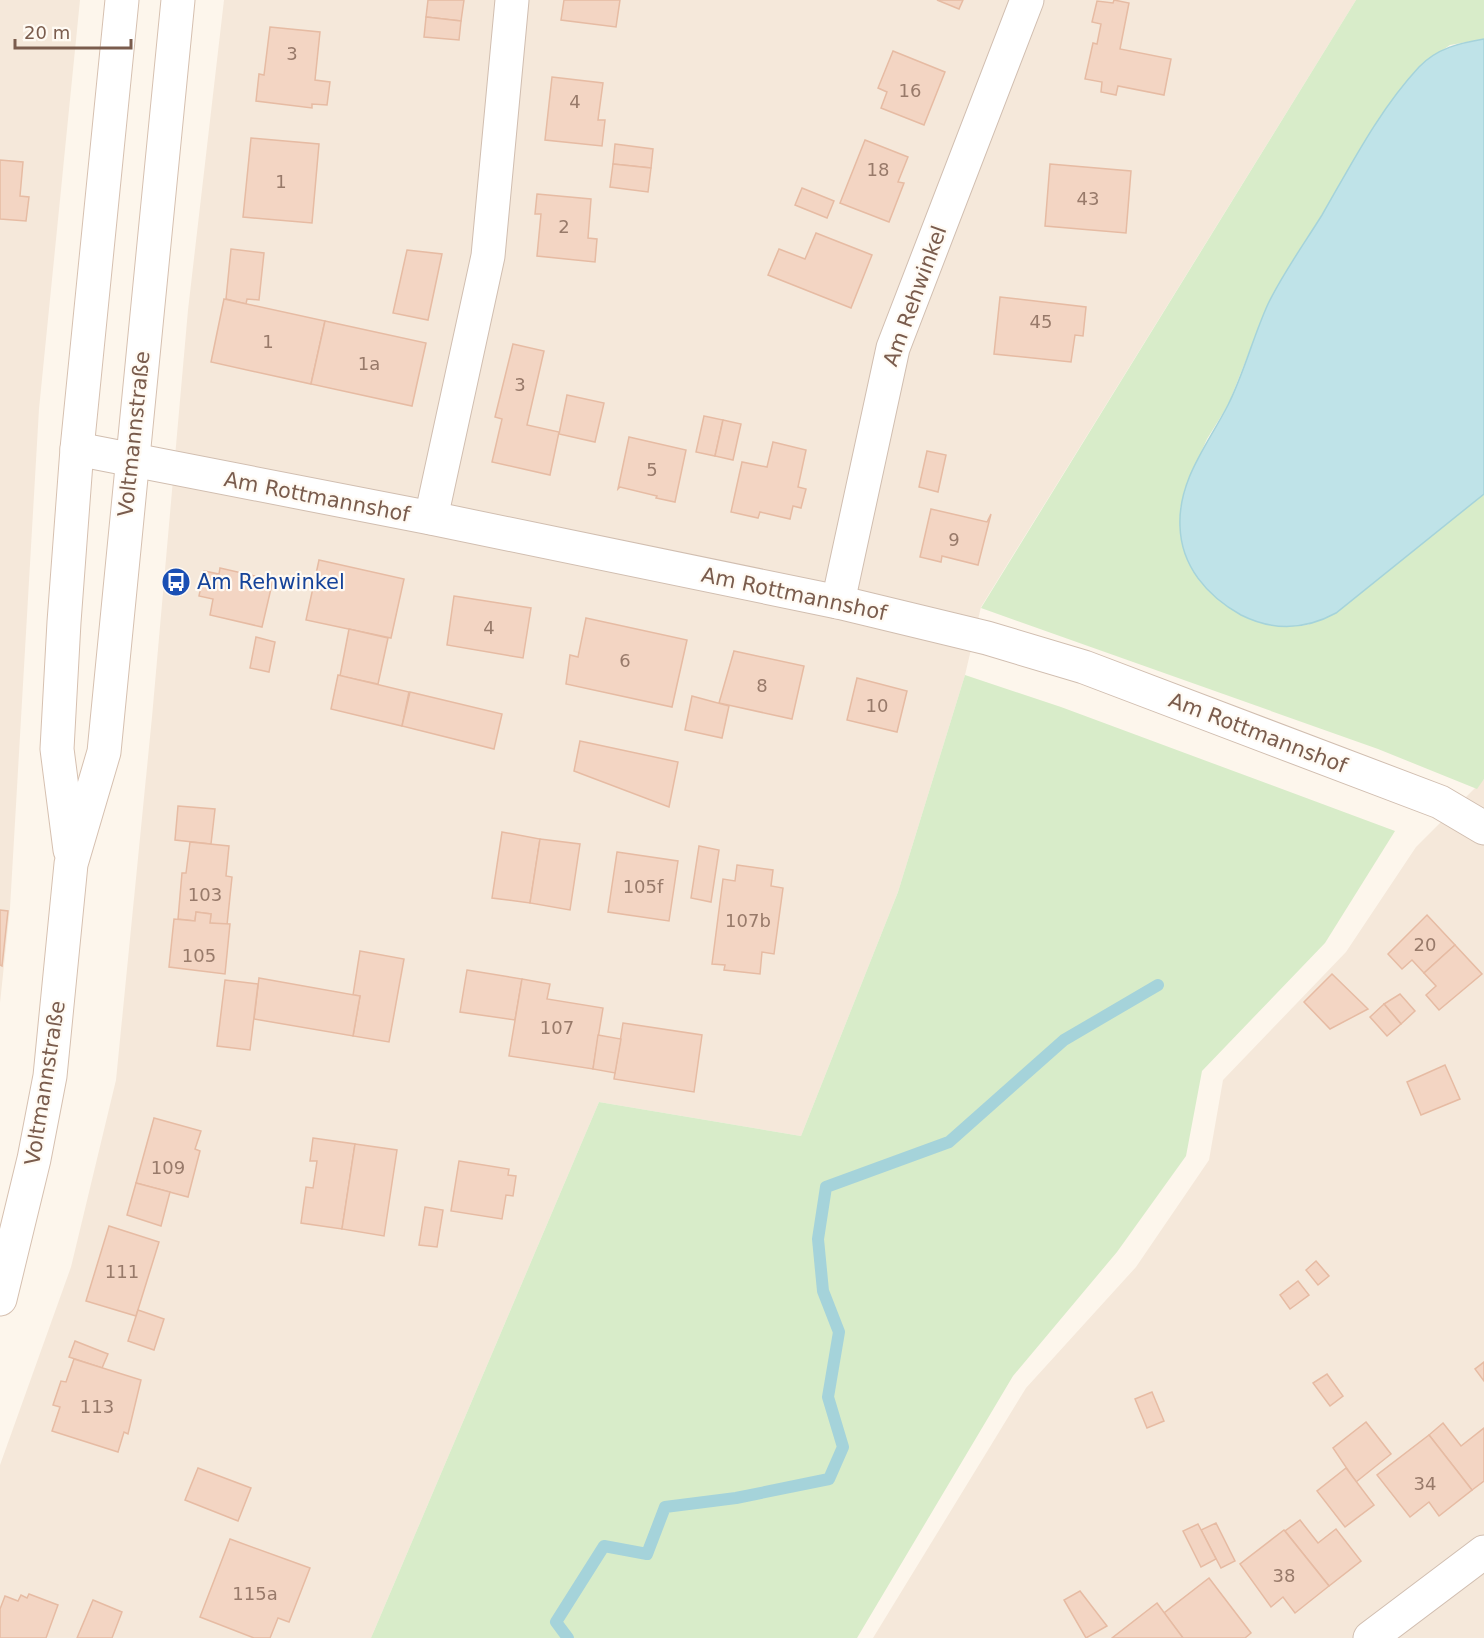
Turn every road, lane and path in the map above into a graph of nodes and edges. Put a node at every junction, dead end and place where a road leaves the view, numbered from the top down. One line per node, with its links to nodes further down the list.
1 (122, 0): 5 (street, Voltmannstraße)
2 (178, 0): 6 (street, Voltmannstraße)
3 (512, 0): 7 (street)
4 (1027, 0): 8 (street, Am Rehwinkel)
5 (77, 449): 6 (street, Am Rottmannshof); 10 (street, Voltmannstraße)
6 (131, 461): 7 (street, Am Rottmannshof); 10 (street, Voltmannstraße)
7 (431, 518): 8 (street, Am Rottmannshof)
8 (838, 602): 9 (street, Am Rottmannshof)
9 (1484, 828)
10 (71, 864): 11 (street, Voltmannstraße)
11 (0, 1299)
12 (1484, 1552): 13 (street)
13 (1371, 1638)

